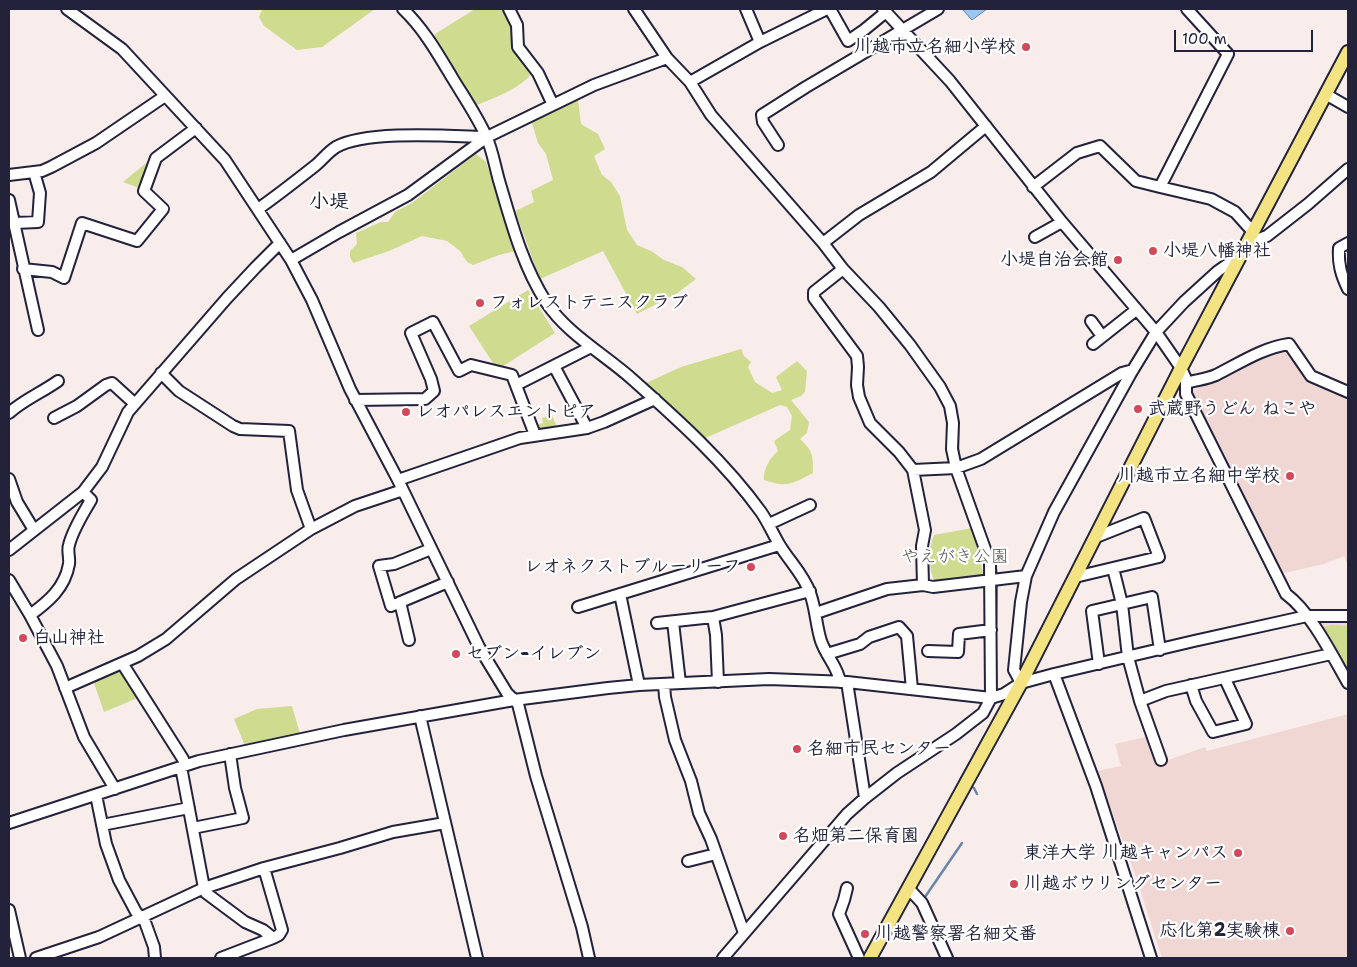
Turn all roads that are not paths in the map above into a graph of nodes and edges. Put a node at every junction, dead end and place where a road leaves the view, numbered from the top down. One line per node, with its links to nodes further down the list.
1 (67, 9): 16 (street)
2 (403, 9): 21 (street)
3 (509, 9): 17 (street)
4 (634, 9): 13 (street)
5 (746, 9): 11 (street)
6 (828, 9): 9 (street); 11 (street)
7 (938, 9): 10 (street)
8 (1188, 9): 27 (street)
9 (885, 10): 10 (street)
10 (902, 29): 19 (street); 22 (street)
11 (760, 42): 14 (street)
12 (1348, 52): 15 (main road)
13 (667, 58): 14 (street); 17 (street)
14 (690, 82): 34 (street)
15 (1327, 95): 18 (street); 32 (main road)
16 (165, 96): 20 (street); 24 (street)
17 (553, 104): 21 (street)
18 (1348, 107)
19 (986, 126): 26 (street); 34 (street)
20 (196, 128): 29 (street); 39 (street)
21 (487, 137): 29 (street); 38 (street); 48 (street)
22 (778, 144)
23 (1348, 169): 32 (street)
24 (34, 172): 25 (street); 30 (street)
25 (9, 175)
26 (1033, 187): 27 (street); 31 (street)
27 (1160, 187): 32 (street)
28 (9, 200): 30 (street)
29 (258, 209): 36 (street)
30 (12, 218): 39 (street)
31 (1062, 222): 33 (street); 42 (street)
32 (1252, 234): 37 (main road)
33 (1035, 237)
34 (823, 243): 40 (street)
35 (1348, 243): 41 (street)
36 (280, 244): 38 (street); 52 (street)
37 (1243, 254): 45 (street); 50 (main road)
38 (291, 260): 57 (street)
39 (23, 269): 44 (street)
40 (843, 269): 64 (street); 65 (street)
41 (1348, 289)
42 (1136, 310): 45 (street); 46 (street)
43 (1091, 321): 46 (street)
44 (38, 330)
45 (1156, 332): 50 (street); 51 (street)
46 (1102, 336): 47 (street)
47 (1093, 344)
48 (591, 347): 49 (street); 58 (street)
49 (554, 366): 55 (street); 62 (street)
50 (1182, 368): 54 (street); 73 (main road)
51 (1133, 370): 64 (street); 78 (street)
52 (161, 373): 59 (street); 71 (street)
53 (58, 381): 60 (street)
54 (1186, 383): 56 (street); 92 (street)
55 (516, 385): 57 (street); 63 (street)
56 (1348, 392)
57 (355, 400): 67 (street)
58 (655, 400): 62 (street); 70 (street)
59 (135, 404): 61 (street); 68 (street)
60 (9, 413)
61 (54, 418)
62 (587, 428): 63 (street)
63 (535, 435): 67 (street)
64 (956, 468): 65 (street); 80 (street)
65 (913, 470): 83 (street)
66 (9, 479): 72 (street)
67 (400, 485): 71 (street); 75 (street)
68 (83, 492): 72 (street); 90 (street)
69 (810, 505): 70 (street)
70 (769, 524): 74 (street)
71 (311, 529): 103 (street)
72 (34, 530): 76 (street)
73 (1096, 538): 77 (street); 79 (main road)
74 (780, 545): 84 (street); 85 (street)
75 (431, 549): 81 (street); 86 (street)
76 (9, 550)
77 (1113, 568): 79 (street); 87 (street)
78 (1026, 576): 80 (street); 112 (street)
79 (1075, 577): 112 (main road)
80 (995, 580): 83 (street); 96 (street)
81 (448, 582): 86 (street); 118 (street)
82 (10, 585): 90 (street)
83 (923, 585): 89 (street)
84 (810, 591): 89 (street); 91 (street)
85 (620, 594): 88 (street); 113 (street)
86 (400, 602): 97 (street)
87 (1122, 604): 98 (street); 102 (street); 104 (street)
88 (578, 607)
89 (816, 613): 100 (street)
90 (30, 614): 115 (street)
91 (713, 616): 94 (street); 107 (street)
92 (1307, 616): 93 (street); 98 (street); 101 (street)
93 (1348, 616)
94 (673, 622): 95 (street); 109 (street)
95 (657, 623)
96 (991, 630): 99 (street); 117 (street)
97 (409, 640)
98 (1160, 650): 102 (street)
99 (928, 651)
100 (827, 654): 108 (street); 116 (street)
101 (1331, 654): 106 (street); 110 (street)
102 (1128, 657): 104 (street); 119 (street)
103 (122, 663): 115 (street); 123 (street)
104 (1099, 664): 105 (street)
105 (1054, 674): 112 (street); 152 (street)
106 (1225, 679): 114 (street); 114 (street)
107 (718, 682): 108 (street); 109 (street)
108 (843, 682): 116 (street); 126 (street)
109 (680, 683): 111 (street)
110 (1348, 683)
111 (664, 684): 113 (street); 132 (street)
112 (1021, 684): 117 (street); 137 (main road)
113 (638, 685): 118 (street)
114 (1191, 685): 119 (street)
115 (65, 688): 124 (street)
116 (912, 689): 117 (street)
117 (991, 698): 126 (street)
118 (514, 700): 120 (street); 147 (street)
119 (1140, 701): 122 (street)
120 (420, 716): 121 (street); 129 (street)
121 (230, 754): 123 (street); 131 (street)
122 (1161, 760)
123 (183, 766): 124 (street); 127 (street)
124 (115, 788): 125 (street)
125 (96, 795): 128 (street); 130 (street)
126 (865, 798): 140 (street)
127 (189, 808): 130 (street); 131 (street)
128 (9, 822)
129 (445, 823): 134 (street); 146 (street)
130 (102, 825): 139 (street)
131 (193, 828): 135 (street)
132 (716, 854): 133 (street); 140 (street)
133 (688, 861)
134 (264, 868): 135 (street); 141 (street)
135 (204, 888): 139 (street); 141 (street)
136 (847, 888): 149 (street)
137 (909, 889): 150 (main road); 151 (street)
138 (9, 910): 142 (street)
139 (142, 917): 143 (street); 144 (street)
140 (744, 933): 148 (street)
141 (273, 938): 145 (street)
142 (20, 958)
143 (36, 958)
144 (155, 958)
145 (221, 958)
146 (477, 958)
147 (589, 958)
148 (723, 958)
149 (859, 958)
150 (870, 958)
151 (947, 958)
152 (1151, 958)

